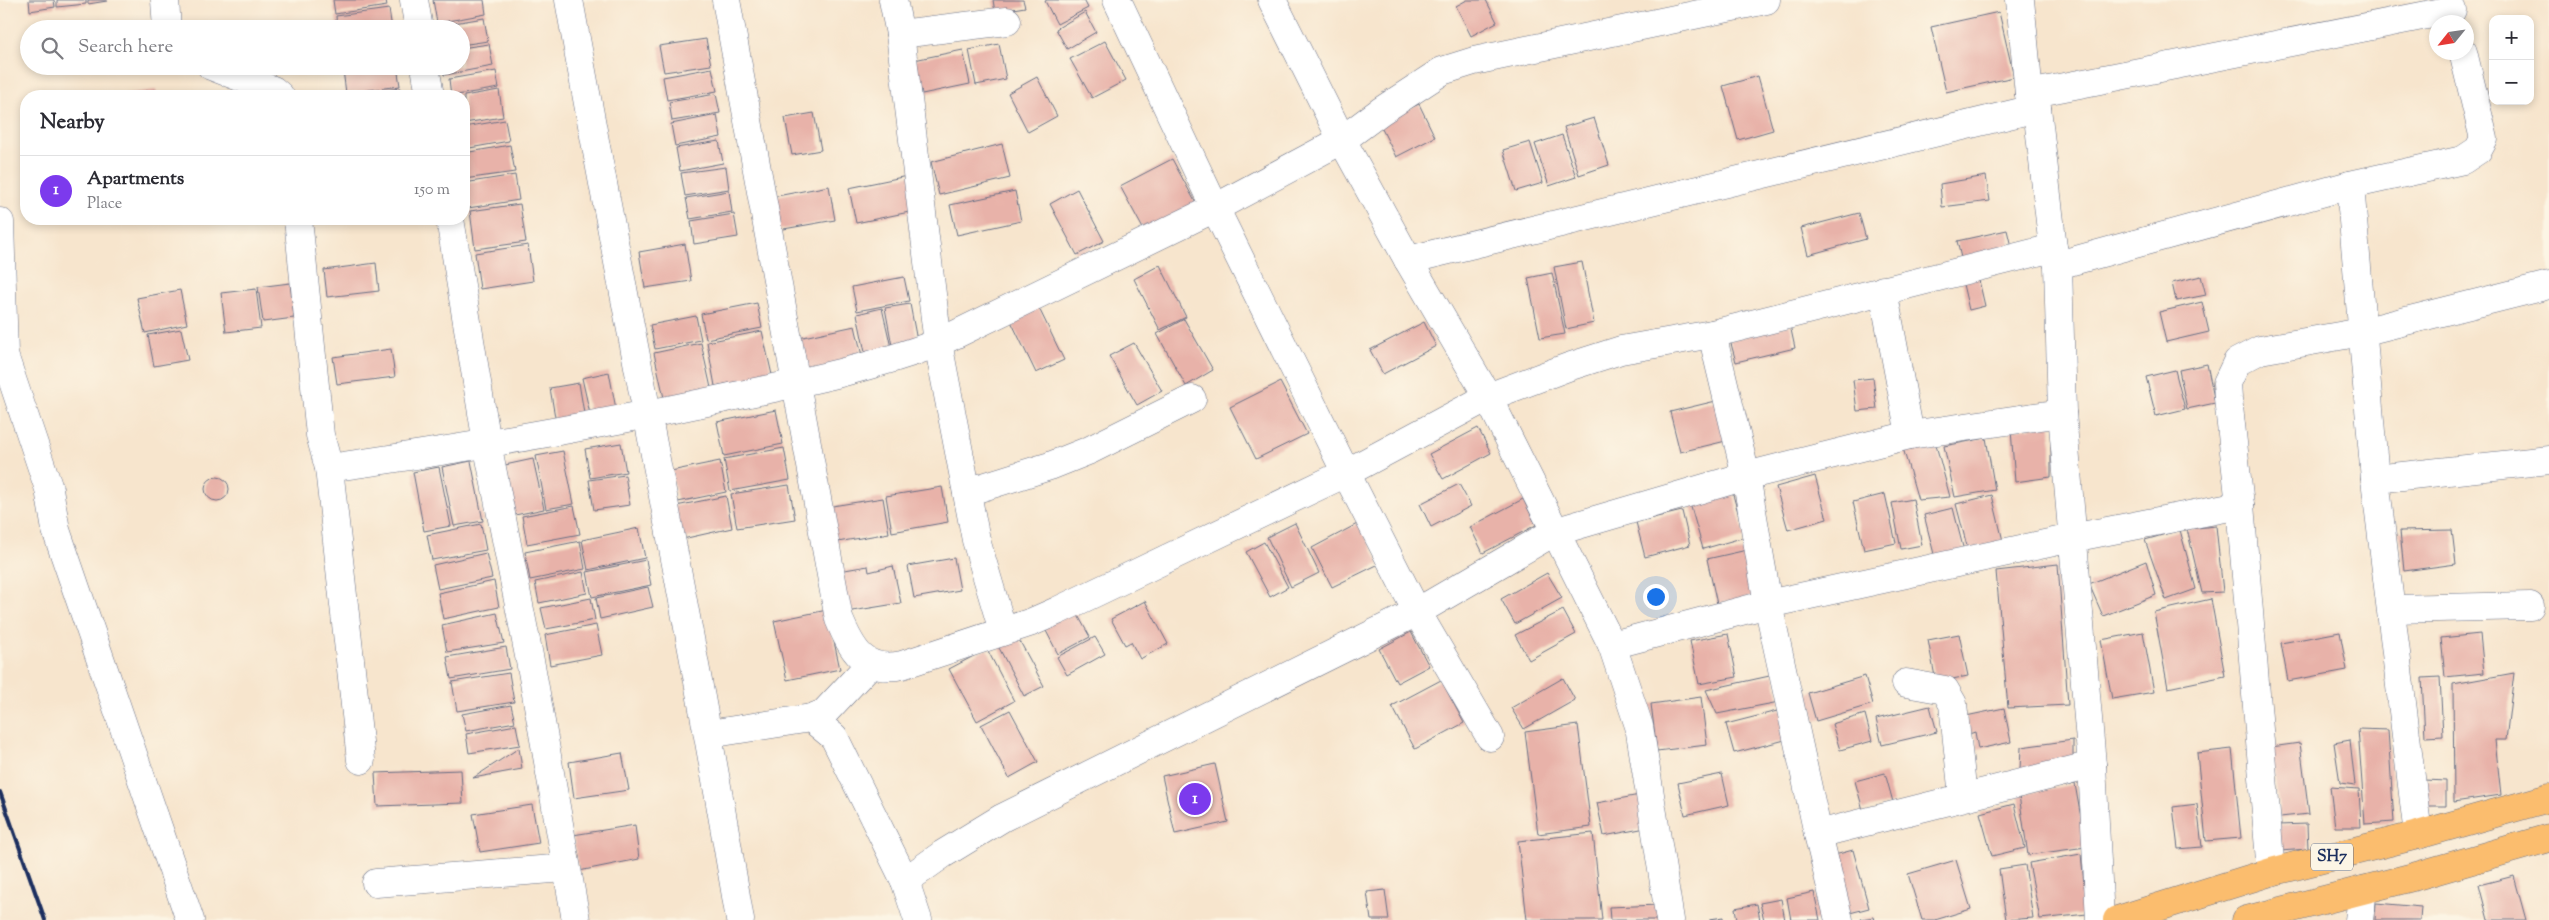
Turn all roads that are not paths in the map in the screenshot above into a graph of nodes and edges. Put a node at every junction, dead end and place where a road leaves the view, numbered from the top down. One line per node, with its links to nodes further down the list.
1 (165, 0): 11 (street)
2 (414, 0): 12 (street)
3 (569, 0): 38 (street)
4 (726, 0): 34 (street)
5 (893, 0): 14 (street)
6 (1117, 0): 23 (street)
7 (1272, 0): 21 (street)
8 (1766, 0): 21 (street)
9 (2020, 0): 20 (street)
10 (2453, 11): 20 (street)
11 (167, 20)
12 (417, 20)
13 (1007, 21): 14 (street)
14 (900, 34): 33 (street)
15 (2465, 60): 22 (street)
16 (235, 75): 18 (street)
17 (426, 75): 19 (street)
18 (274, 90)
19 (429, 90)
20 (2033, 101): 27 (street); 28 (street)
21 (1342, 140): 23 (street); 28 (street)
22 (2350, 185): 27 (street); 31 (street)
23 (1215, 208): 33 (street); 43 (street)
24 (0, 222): 73 (street)
25 (299, 225): 42 (street)
26 (451, 225): 40 (street)
27 (2056, 257): 30 (street); 37 (street)
28 (1408, 260): 35 (street)
29 (2549, 285): 31 (street)
30 (1883, 290): 32 (street); 39 (street)
31 (2362, 332): 45 (street); 47 (street)
32 (1712, 334): 35 (street); 44 (street)
33 (938, 343): 34 (street); 46 (street)
34 (796, 383): 38 (street); 56 (street)
35 (1488, 397): 43 (street); 48 (street)
36 (1192, 399): 46 (street)
37 (2062, 413): 39 (street); 49 (street)
38 (646, 415): 40 (street); 59 (street)
39 (1910, 436): 44 (street)
40 (487, 442): 42 (street); 68 (street)
41 (2549, 460): 45 (street)
42 (329, 468): 61 (street)
43 (1346, 473): 53 (street); 54 (street)
44 (1746, 476): 48 (street); 50 (street)
45 (2375, 479): 52 (street)
46 (967, 492): 54 (street)
47 (2240, 506): 49 (street); 69 (street)
48 (1554, 532): 53 (street); 55 (street)
49 (2072, 538): 50 (street); 62 (street)
50 (1768, 604): 55 (street); 65 (street)
51 (2530, 606): 52 (street)
52 (2392, 609): 66 (street)
53 (1417, 612): 60 (street); 70 (street)
54 (1003, 631): 56 (street)
55 (1612, 645): 77 (street)
56 (870, 664): 58 (street)
57 (1906, 683): 63 (street)
58 (811, 718): 59 (street); 70 (street)
59 (709, 734): 75 (street)
60 (1490, 737)
61 (361, 760)
62 (2092, 765): 63 (street); 79 (street)
63 (1963, 796): 65 (street)
64 (2549, 798): 66 (main road, SH7)
65 (1818, 834): 78 (street)
66 (2418, 836): 69 (main road, SH7)
67 (2549, 838): 72 (main road, SH7)
68 (565, 868): 71 (street); 74 (street)
69 (2271, 872): 80 (main road, SH7)
70 (906, 881): 76 (street)
71 (376, 883)
72 (2363, 890): 81 (main road, SH7); 82 (street)
73 (190, 920)
74 (576, 920)
75 (740, 920)
76 (918, 920)
77 (1670, 920)
78 (1839, 920)
79 (2100, 920)
80 (2117, 920)
81 (2246, 920)
82 (2359, 920)

